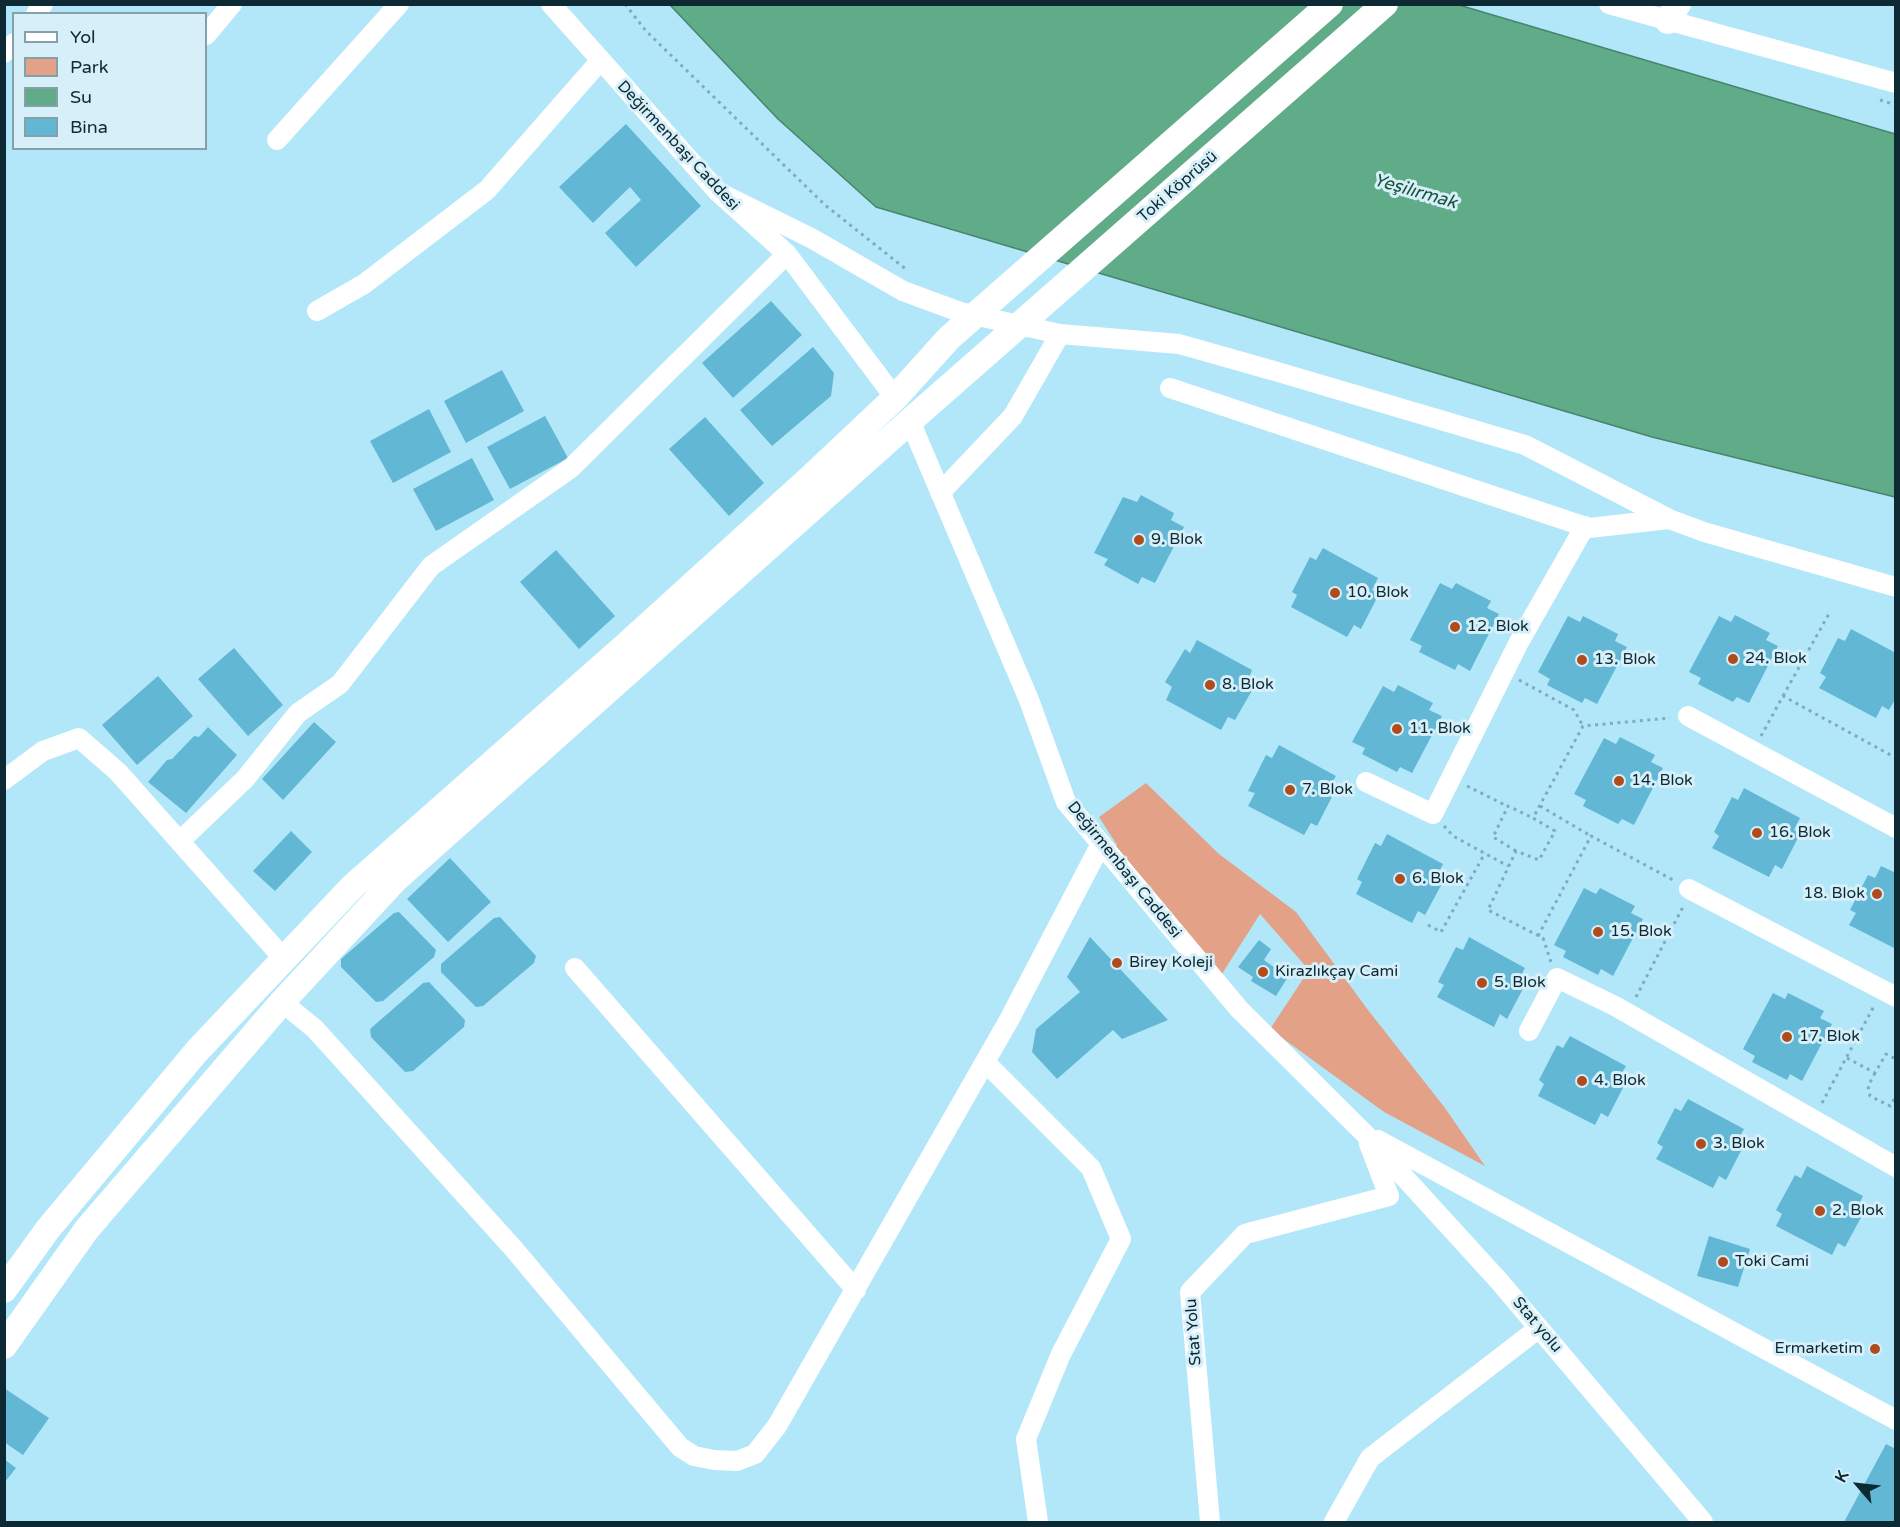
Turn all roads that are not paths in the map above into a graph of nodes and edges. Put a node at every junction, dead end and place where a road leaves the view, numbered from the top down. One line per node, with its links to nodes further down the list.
1 (232, 4): 8 (street)
2 (399, 4): 11 (street)
3 (551, 4): 9 (street, Değirmenbaşı Caddesi)
4 (1330, 4): 17 (main road)
5 (1385, 4): 18 (main road, Toki Köprüsü)
6 (1609, 4): 7 (street)
7 (1673, 13): 10 (street)
8 (207, 34)
9 (600, 61): 12 (street, Değirmenbaşı Caddesi); 14 (street)
10 (1896, 83)
11 (277, 140)
12 (718, 192): 13 (street, Değirmenbaşı Caddesi); 15 (street)
13 (787, 254): 17 (street, Değirmenbaşı Caddesi); 27 (street)
14 (316, 311)
15 (1060, 334): 19 (street); 20 (street)
16 (1170, 388): 21 (street)
17 (895, 398): 30 (main road)
18 (910, 421): 19 (street, Değirmenbaşı Caddesi); 33 (main road, Toki Köprüsü)
19 (940, 493): 28 (street, Değirmenbaşı Caddesi)
20 (1669, 519): 21 (street); 22 (street)
21 (1586, 526): 25 (street)
22 (1896, 587)
23 (1688, 716): 26 (street)
24 (4, 780): 27 (street)
25 (1366, 782)
26 (1896, 828)
27 (180, 841): 30 (street)
28 (1101, 844): 35 (street); 36 (street, Değirmenbaşı Caddesi)
29 (1689, 889): 32 (street)
30 (284, 958): 38 (main road)
31 (575, 968): 39 (street)
32 (1889, 994)
33 (282, 1002): 39 (street); 41 (main road, Toki Köprüsü)
34 (1529, 1032): 37 (street)
35 (985, 1062): 39 (street); 43 (street)
36 (1364, 1133): 40 (street, Stat yolu); 42 (street); 44 (street, Stat Yolu)
37 (1896, 1167)
38 (4, 1290)
39 (856, 1290)
40 (1539, 1328): 45 (street); 46 (street, Stat yolu)
41 (4, 1346)
42 (1896, 1420)
43 (1038, 1522)
44 (1210, 1522)
45 (1334, 1522)
46 (1703, 1522)

